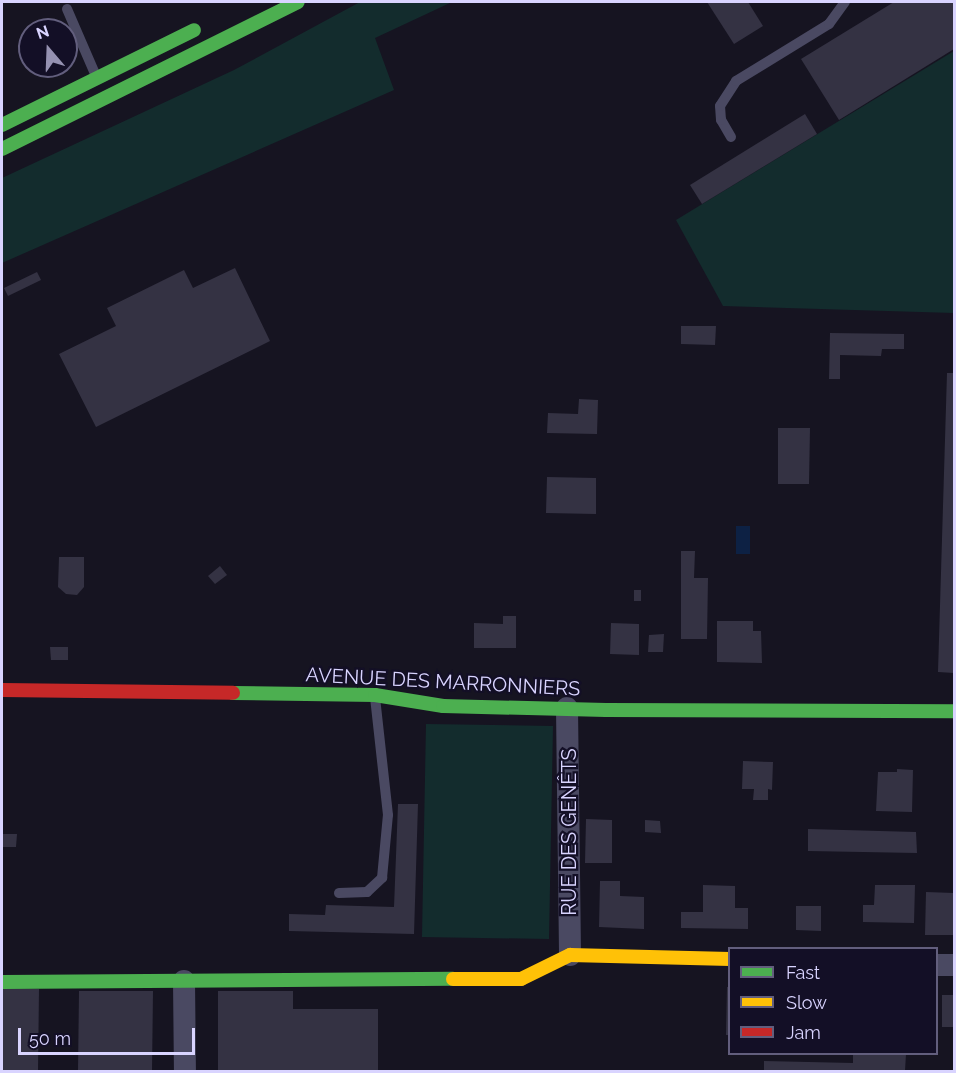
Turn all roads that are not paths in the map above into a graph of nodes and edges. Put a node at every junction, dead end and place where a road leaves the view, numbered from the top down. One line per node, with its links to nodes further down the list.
1 (298, 2): 6 (street)
2 (845, 2): 8 (lane)
3 (67, 9): 5 (lane)
4 (210, 22): 5 (street)
5 (97, 79): 6 (street); 7 (street)
6 (106, 99): 9 (street)
7 (2, 125)
8 (731, 137)
9 (2, 149)
10 (2, 690): 11 (street, AVENUE DES MARRONNIERS)
11 (375, 695): 12 (street, AVENUE DES MARRONNIERS); 14 (lane)
12 (567, 708): 13 (street, AVENUE DES MARRONNIERS); 15 (street, RUE DES GENÊTS)
13 (954, 711)
14 (339, 893)
15 (570, 955): 16 (street); 19 (street)
16 (728, 959)
17 (938, 964): 18 (street)
18 (954, 965)
19 (184, 981): 20 (street); 21 (street)
20 (2, 982)
21 (184, 1071)

